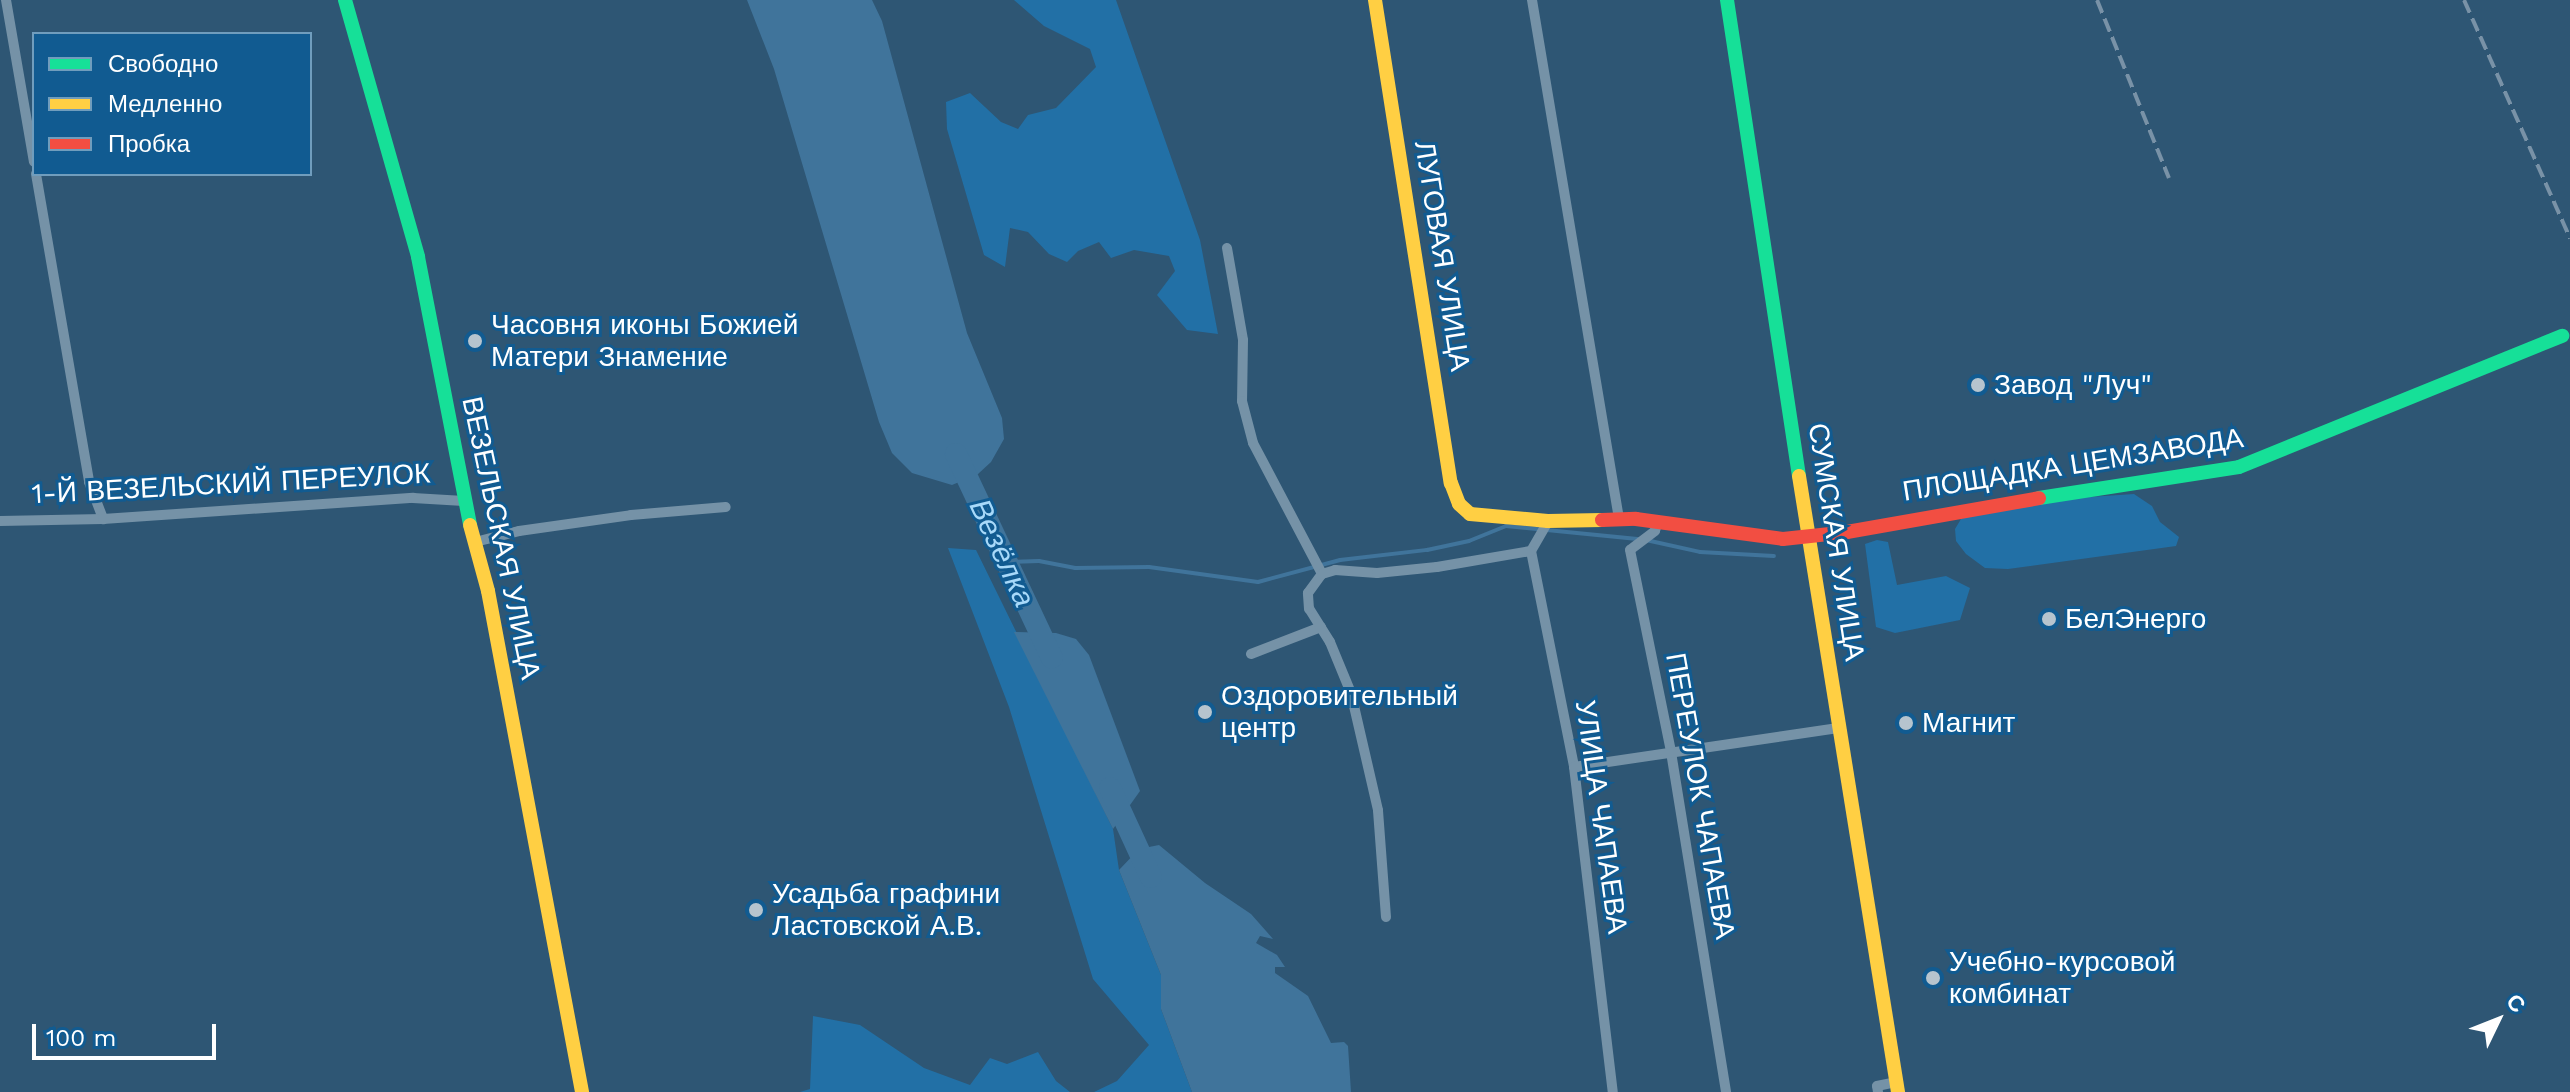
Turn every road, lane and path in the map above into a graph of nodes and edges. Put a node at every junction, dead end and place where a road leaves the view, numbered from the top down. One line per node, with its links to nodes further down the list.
1 (6, 0): 6 (street)
2 (345, 0): 10 (street, ВЕЗЕЛЬСКАЯ УЛИЦА)
3 (1375, 0): 15 (street, ЛУГОВАЯ УЛИЦА)
4 (1532, 0): 13 (street)
5 (1727, 0): 17 (street, СУМСКАЯ УЛИЦА)
6 (32, 150)
7 (36, 176): 12 (street)
8 (1227, 248): 20 (street)
9 (2562, 336): 17 (street, ПЛОЩАДКА ЦЕМЗАВОДА)
10 (464, 501): 12 (street, 1-Й ВЕЗЕЛЬСКИЙ ПЕРЕУЛОК); 18 (street, ВЕЗЕЛЬСКАЯ УЛИЦА)
11 (726, 507): 18 (street)
12 (103, 519): 14 (street, 1-Й ВЕЗЕЛЬСКИЙ ПЕРЕУЛОК)
13 (1619, 519): 15 (street); 16 (street)
14 (0, 521)
15 (1548, 521): 19 (street)
16 (1658, 521): 17 (street); 24 (street, ПЕРЕУЛОК ЧАПАЕВА)
17 (1809, 536): 23 (street, СУМСКАЯ УЛИЦА)
18 (475, 542): 28 (street, ВЕЗЕЛЬСКАЯ УЛИЦА)
19 (1531, 551): 20 (street); 25 (street, УЛИЦА ЧАПАЕВА)
20 (1322, 574): 21 (street)
21 (1321, 627): 22 (street); 26 (street)
22 (1251, 654)
23 (1838, 728): 24 (street); 27 (street, СУМСКАЯ УЛИЦА)
24 (1671, 752): 25 (street); 30 (street, ПЕРЕУЛОК ЧАПАЕВА)
25 (1574, 767): 29 (street, УЛИЦА ЧАПАЕВА)
26 (1386, 917)
27 (1897, 1087): 31 (street)
28 (582, 1092)
29 (1613, 1092)
30 (1726, 1092)
31 (1878, 1092)

